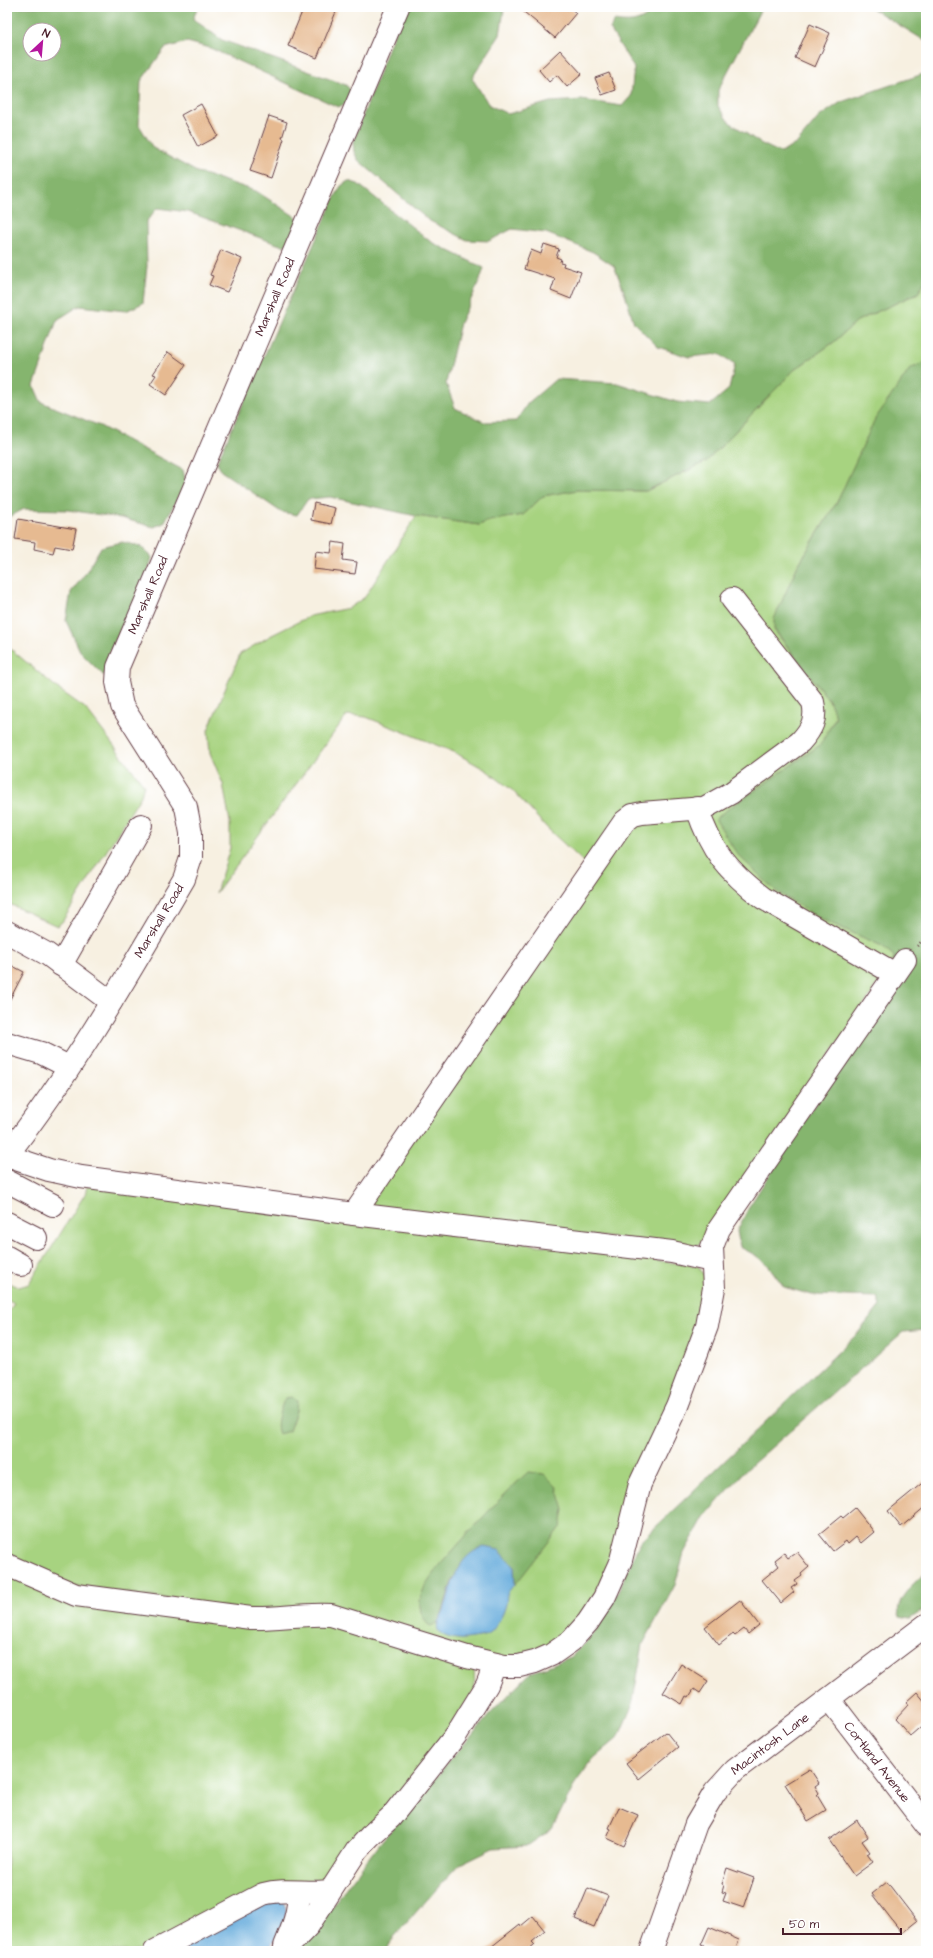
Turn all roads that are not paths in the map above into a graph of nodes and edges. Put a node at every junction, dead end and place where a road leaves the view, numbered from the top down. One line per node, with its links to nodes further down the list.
1 (398, 7): 7 (street, Marshall Road)
2 (732, 599): 3 (street)
3 (697, 808): 13 (street); 16 (street)
4 (141, 825): 6 (street)
5 (7, 932): 6 (street)
6 (61, 965): 7 (street)
7 (111, 1002): 9 (street, Marshall Road)
8 (7, 1043): 9 (street)
9 (69, 1067): 10 (street, Marshall Road)
10 (7, 1155): 13 (street)
11 (7, 1181): 12 (street)
12 (53, 1205)
13 (354, 1214): 16 (street)
14 (7, 1223): 15 (street)
15 (36, 1238)
16 (712, 1261): 19 (street)
17 (7, 1565): 19 (street)
18 (926, 1625): 20 (street, Macintosh Lane)
19 (495, 1664): 22 (street)
20 (829, 1699): 21 (street, Cortland Avenue); 26 (street, Macintosh Lane)
21 (926, 1825)
22 (330, 1891): 23 (street); 25 (street)
23 (298, 1892): 24 (street); 25 (street)
24 (155, 1951)
25 (283, 1951)
26 (651, 1951)

